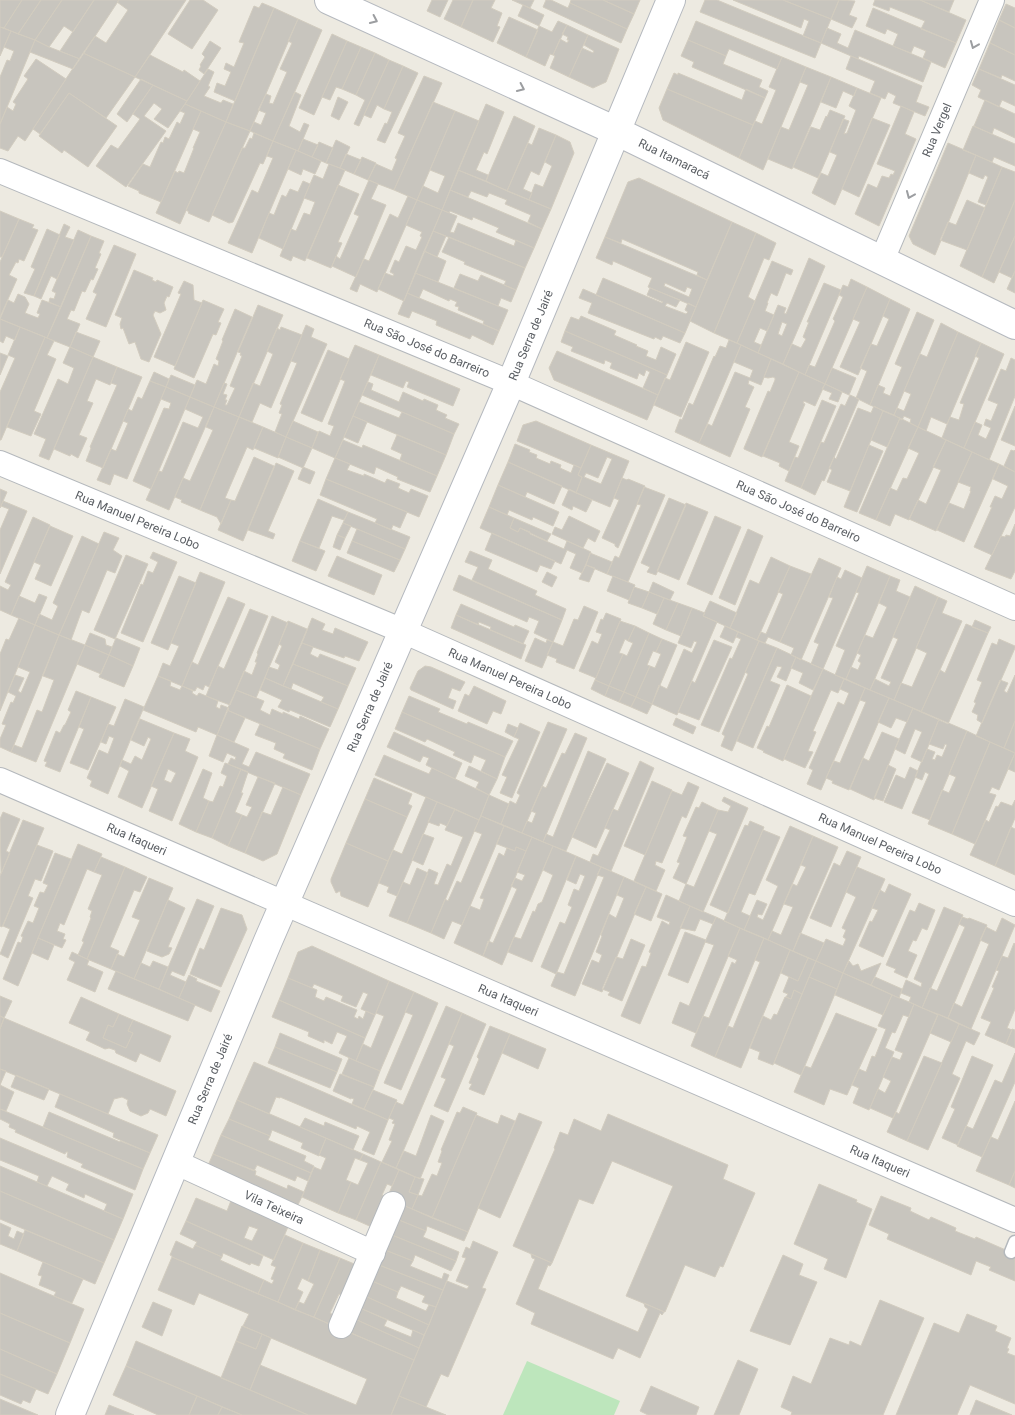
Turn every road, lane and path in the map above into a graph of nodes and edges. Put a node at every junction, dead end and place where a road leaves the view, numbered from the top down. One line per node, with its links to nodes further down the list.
1 (329, 0): 4 (street, Rua Itamaracá, one-way to 4)
2 (671, 0): 4 (street, Rua Serra de Jairé)
3 (992, 0): 6 (street, Rua Vergel, one-way to 6)
4 (616, 131): 6 (street, Rua Itamaracá); 8 (street, Rua Serra de Jairé)
5 (0, 172): 8 (street, Rua São José do Barreiro)
6 (882, 260): 7 (street, Rua Itamaracá)
7 (1015, 325)
8 (511, 383): 10 (street, Rua São José do Barreiro); 11 (street, Rua Serra de Jairé)
9 (0, 463): 11 (street, Rua Manuel Pereira Lobo)
10 (1015, 608)
11 (403, 631): 13 (street, Rua Serra de Jairé); 14 (street, Rua Manuel Pereira Lobo)
12 (1, 785): 13 (street, Rua Itaqueri)
13 (284, 903): 15 (street, Rua Serra de Jairé); 17 (street, Rua Itaqueri)
14 (1015, 904)
15 (175, 1162): 18 (street, Vila Teixeira); 20 (street, Rua Serra de Jairé)
16 (393, 1204): 18 (street)
17 (1015, 1220)
18 (373, 1253): 19 (street)
19 (341, 1326)
20 (70, 1415)

